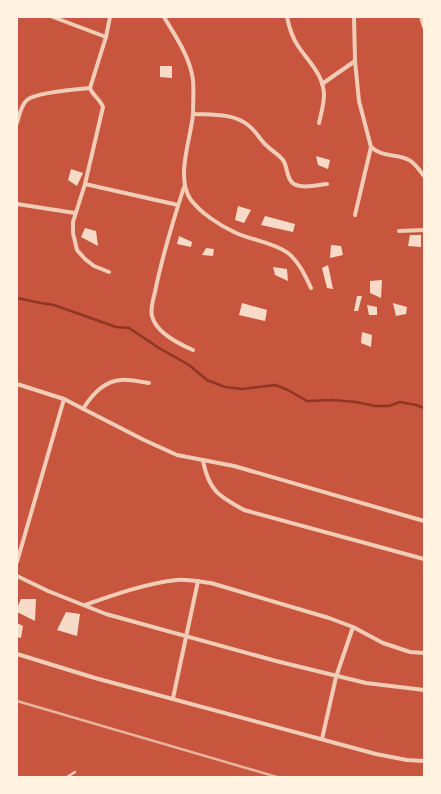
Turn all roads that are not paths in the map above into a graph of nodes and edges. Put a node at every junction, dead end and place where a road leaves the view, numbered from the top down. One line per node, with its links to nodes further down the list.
1 (53, 17): 8 (street)
2 (110, 17): 8 (street)
3 (164, 17): 12 (street)
4 (287, 17): 10 (street)
5 (354, 17): 9 (street)
6 (421, 17): 7 (street)
7 (424, 27)
8 (106, 36): 11 (street)
9 (356, 61): 10 (street); 15 (street)
10 (322, 84): 14 (street)
11 (90, 88): 13 (street); 17 (street)
12 (193, 114): 18 (street); 19 (street)
13 (17, 123)
14 (319, 123)
15 (371, 147): 16 (street); 23 (street)
16 (424, 176)
17 (85, 184): 21 (street); 22 (street)
18 (327, 184)
19 (184, 186): 21 (street); 27 (street)
20 (17, 204): 22 (street)
21 (178, 205): 28 (street)
22 (75, 213): 26 (street)
23 (355, 215)
24 (424, 230): 25 (street)
25 (398, 232)
26 (109, 272)
27 (311, 288)
28 (193, 350)
29 (149, 383): 32 (street)
30 (17, 384): 31 (street)
31 (64, 400): 32 (street); 36 (street)
32 (83, 410): 33 (street)
33 (203, 461): 34 (street); 35 (street)
34 (424, 521)
35 (424, 559)
36 (17, 562)
37 (17, 576): 39 (street)
38 (198, 581): 39 (street); 40 (street); 41 (street)
39 (84, 606): 41 (street)
40 (353, 627): 42 (street); 44 (street)
41 (187, 637): 44 (street); 46 (street)
42 (424, 653)
43 (17, 654): 46 (street)
44 (336, 677): 45 (street); 47 (street)
45 (424, 690)
46 (173, 698): 47 (street)
47 (322, 740): 48 (street)
48 (424, 761)
49 (76, 772): 50 (lane)
50 (67, 777)

